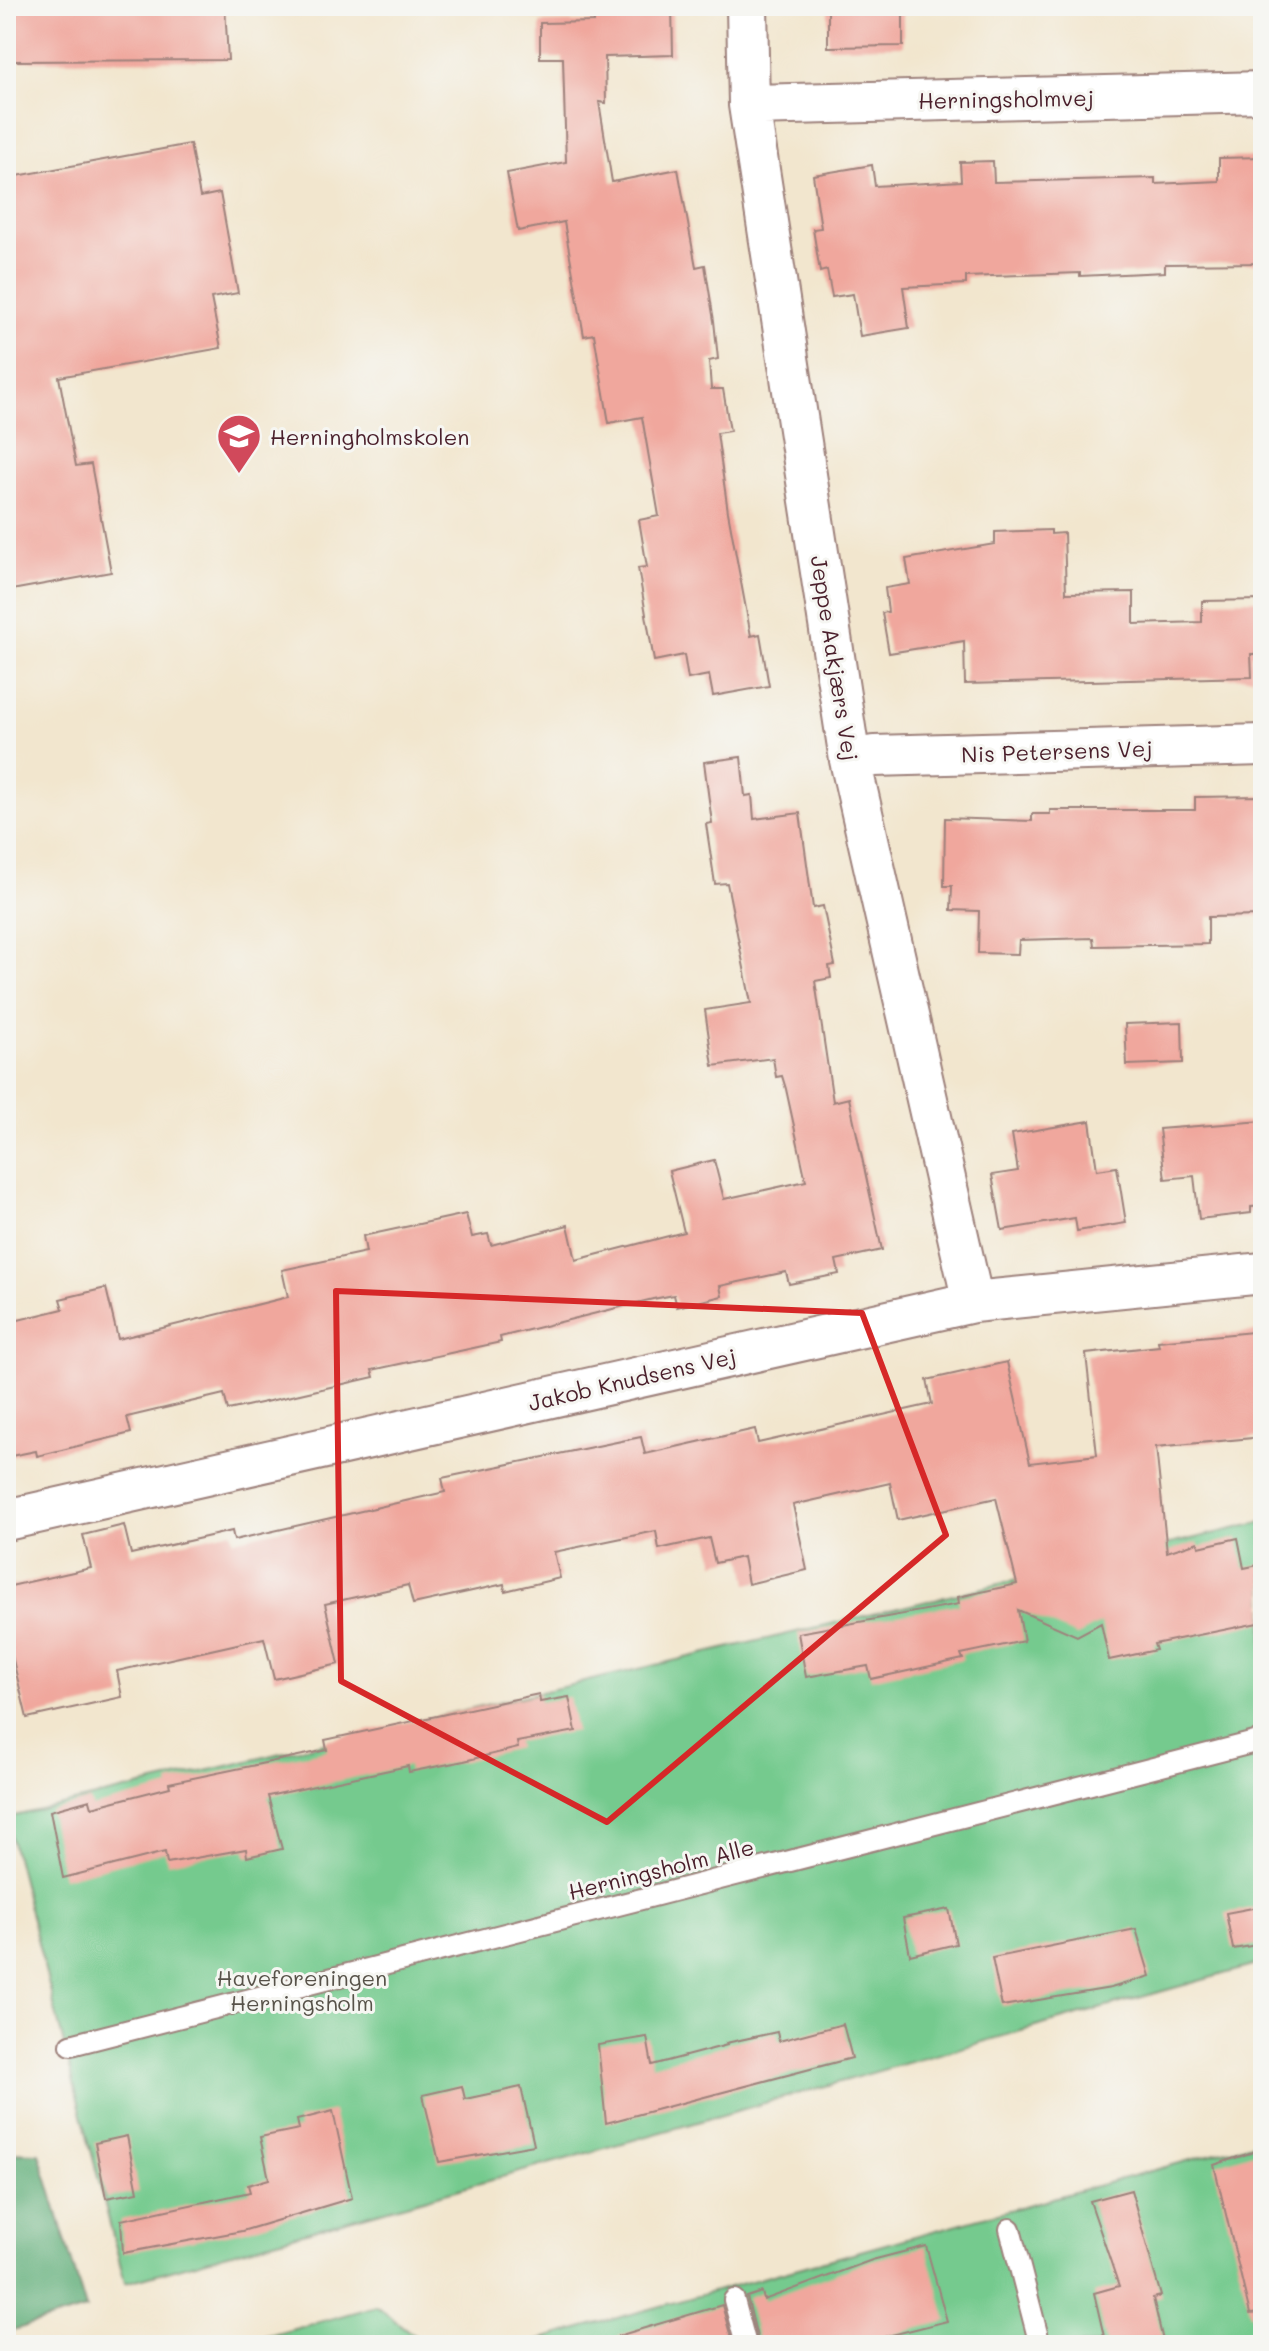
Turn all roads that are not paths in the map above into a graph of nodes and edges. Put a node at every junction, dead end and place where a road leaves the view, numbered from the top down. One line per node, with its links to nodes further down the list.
1 (747, 6): 3 (street, Jeppe Aakjærs Vej)
2 (1263, 92): 3 (street, Herningsholmvej)
3 (749, 105): 5 (street, Jeppe Aakjærs Vej)
4 (1263, 745): 5 (street, Nis Petersens Vej)
5 (850, 760): 7 (street, Jeppe Aakjærs Vej)
6 (1263, 1273): 7 (street, Jakob Knudsens Vej)
7 (973, 1302): 8 (street, Jakob Knudsens Vej)
8 (6, 1520)
9 (1263, 1740): 10 (lane, Herningsholm Alle)
10 (71, 2045)
11 (1010, 2229): 14 (lane)
12 (734, 2300): 13 (lane)
13 (746, 2345)
14 (1040, 2345)

